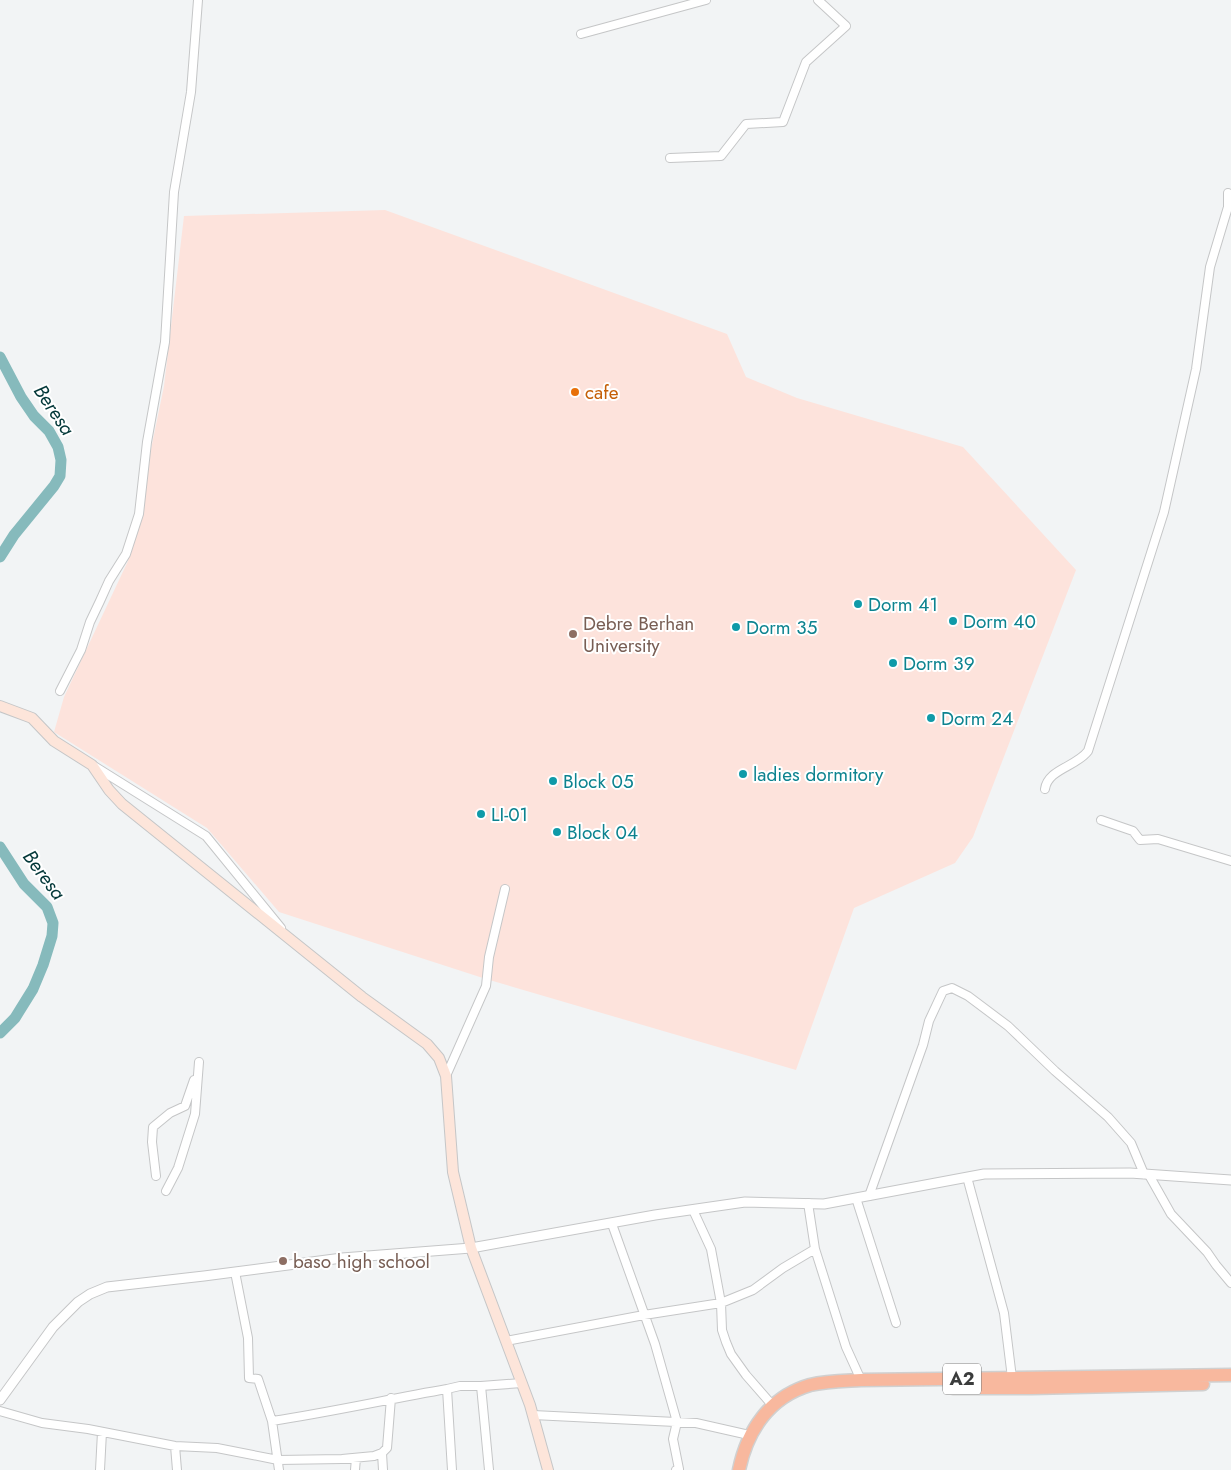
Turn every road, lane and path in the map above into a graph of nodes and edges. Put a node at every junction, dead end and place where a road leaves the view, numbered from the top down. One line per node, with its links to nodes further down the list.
1 (198, 0): 8 (street)
2 (706, 0): 4 (street)
3 (818, 0): 5 (street)
4 (581, 34)
5 (670, 158)
6 (1228, 193): 7 (street)
7 (1229, 205): 11 (street)
8 (60, 691)
9 (0, 706): 10 (main road)
10 (92, 765): 15 (main road); 15 (street)
11 (1045, 790)
12 (1101, 820): 13 (street)
13 (1231, 861)
14 (505, 889): 16 (street)
15 (288, 936): 16 (main road)
16 (446, 1076): 27 (main road)
17 (1146, 1174): 19 (street); 20 (street); 22 (street); 30 (street)
18 (156, 1176): 21 (street)
19 (967, 1177): 22 (street); 36 (street)
20 (1231, 1180)
21 (166, 1191)
22 (869, 1196): 23 (street)
23 (856, 1198): 24 (street); 33 (street)
24 (808, 1203): 25 (street); 28 (street)
25 (693, 1210): 26 (street); 31 (street)
26 (612, 1224): 27 (street); 32 (street)
27 (471, 1248): 29 (street); 34 (main road)
28 (815, 1248): 31 (street); 37 (street)
29 (235, 1272): 44 (street); 48 (street)
30 (1231, 1283)
31 (721, 1303): 32 (street); 45 (street)
32 (644, 1315): 34 (street); 49 (street)
33 (896, 1323)
34 (506, 1341): 38 (main road)
35 (1231, 1376): 39 (highway, A2)
36 (1012, 1378): 37 (highway, A2); 39 (highway, A2)
37 (861, 1380): 45 (highway, A2)
38 (522, 1383): 41 (street); 47 (main road)
39 (1032, 1383): 40 (highway, A2); 66 (highway, A2)
40 (1231, 1383)
41 (481, 1386): 42 (street); 62 (street)
42 (447, 1389): 43 (street); 61 (street)
43 (391, 1398): 48 (street); 53 (street)
44 (0, 1400)
45 (773, 1406): 51 (highway, A2)
46 (0, 1411): 50 (street)
47 (533, 1415): 49 (street); 63 (main road)
48 (272, 1421): 55 (street)
49 (678, 1422): 51 (street); 64 (street)
50 (102, 1432): 52 (street); 56 (street)
51 (750, 1435): 65 (highway, A2)
52 (175, 1446): 55 (street); 57 (street)
53 (382, 1453): 54 (street); 60 (street)
54 (356, 1458): 55 (street); 59 (street)
55 (278, 1460): 58 (street)
56 (100, 1470)
57 (177, 1470)
58 (279, 1470)
59 (356, 1470)
60 (383, 1470)
61 (452, 1470)
62 (489, 1470)
63 (548, 1470)
64 (676, 1470)
65 (739, 1470)
66 (747, 1470)

